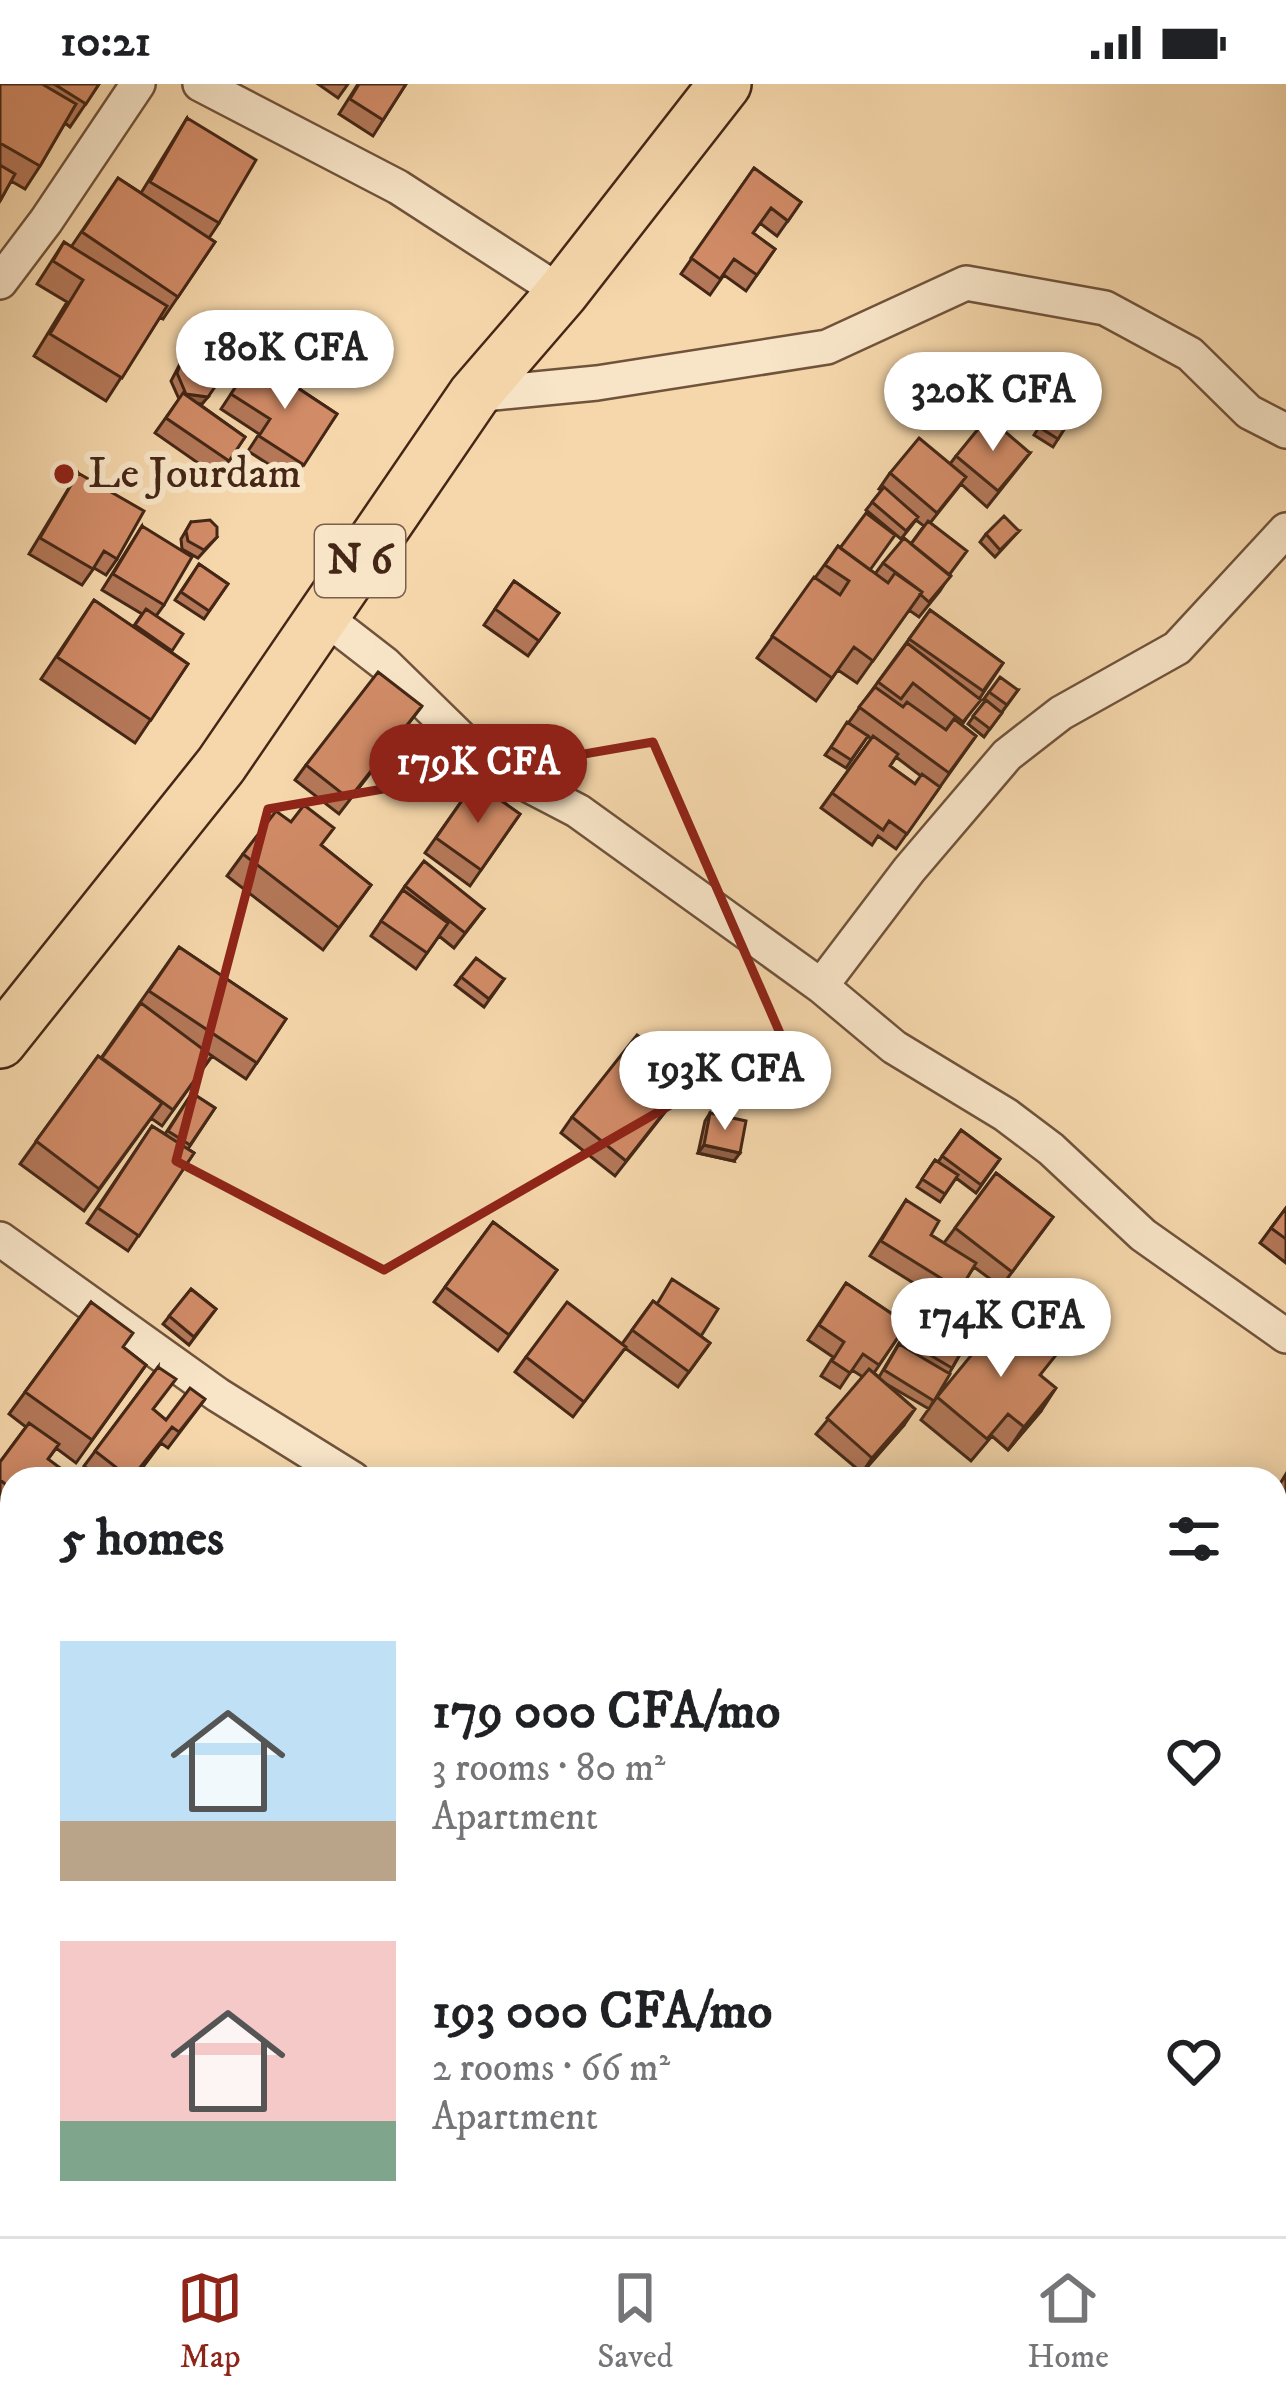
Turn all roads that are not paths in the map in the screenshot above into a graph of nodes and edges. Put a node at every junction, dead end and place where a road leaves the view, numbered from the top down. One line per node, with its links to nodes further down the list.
1 (138, 84): 4 (street)
2 (200, 84): 5 (street)
3 (725, 84): 5 (main road, N 6)
4 (0, 281)
5 (562, 293): 6 (main road, N 6)
6 (474, 395): 7 (street); 9 (main road, N 6)
7 (1286, 431)
8 (1286, 530): 10 (street)
9 (323, 616): 10 (street); 11 (main road, N 6)
10 (820, 986): 13 (street)
11 (0, 1042)
12 (0, 1239): 14 (street)
13 (1286, 1336)
14 (334, 1467)

